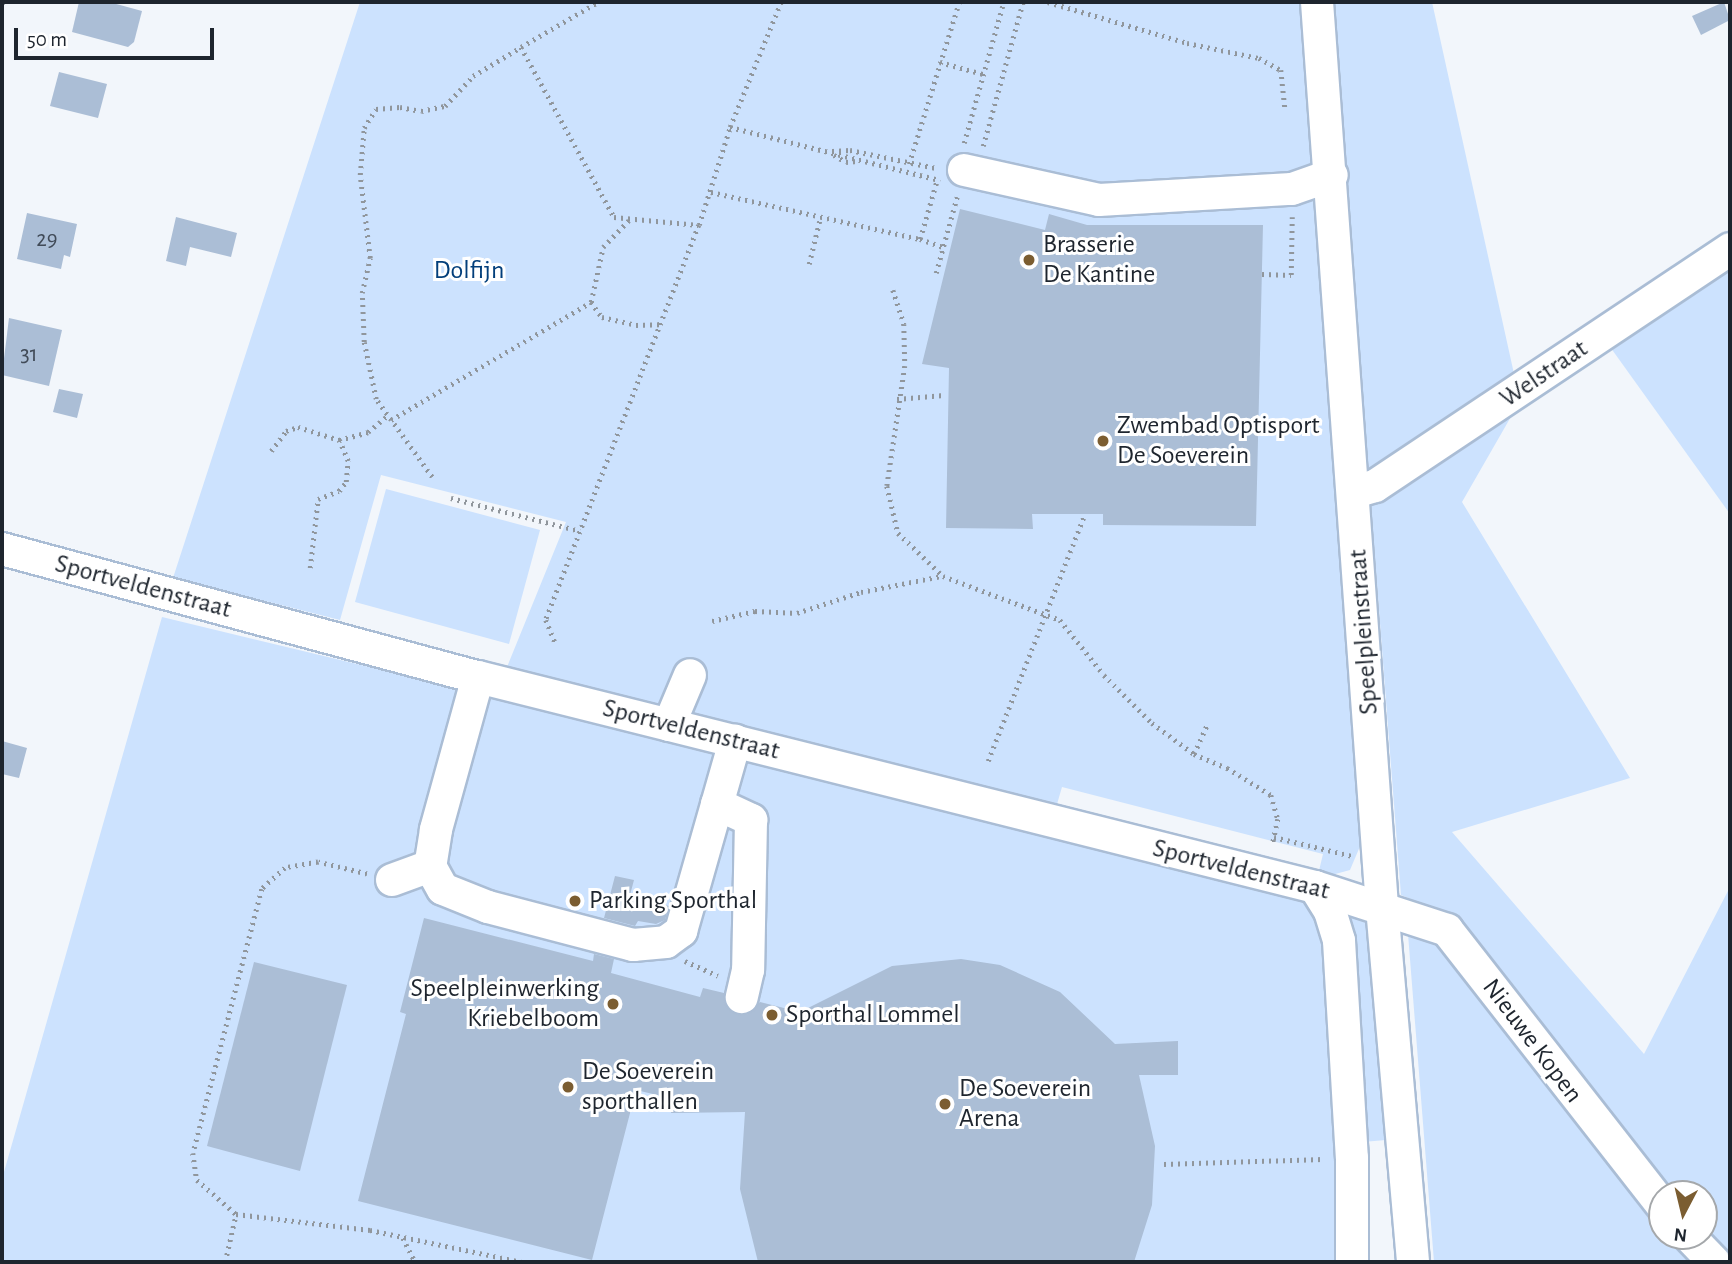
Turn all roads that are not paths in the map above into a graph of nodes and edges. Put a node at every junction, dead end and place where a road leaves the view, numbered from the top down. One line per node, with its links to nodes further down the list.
1 (1317, 2): 3 (street, Speelpleinstraat)
2 (952, 171): 3 (street)
3 (1332, 175): 5 (street, Speelpleinstraat)
4 (1730, 249): 5 (street, Welstraat)
5 (1354, 492): 15 (street, Speelpleinstraat)
6 (2, 549): 8 (street, Sportveldenstraat)
7 (690, 675): 9 (street)
8 (478, 677): 9 (street, Sportveldenstraat); 12 (street)
9 (669, 725): 10 (street, Sportveldenstraat)
10 (735, 741): 11 (street); 14 (street, Sportveldenstraat)
11 (717, 804): 12 (street); 16 (street)
12 (430, 866): 13 (street)
13 (392, 880)
14 (1315, 887): 15 (street, Sportveldenstraat); 18 (street)
15 (1382, 907): 17 (street, Nieuwe Kopen); 19 (street, Speelpleinstraat)
16 (742, 997)
17 (1648, 1187)
18 (1352, 1262)
19 (1413, 1262)

